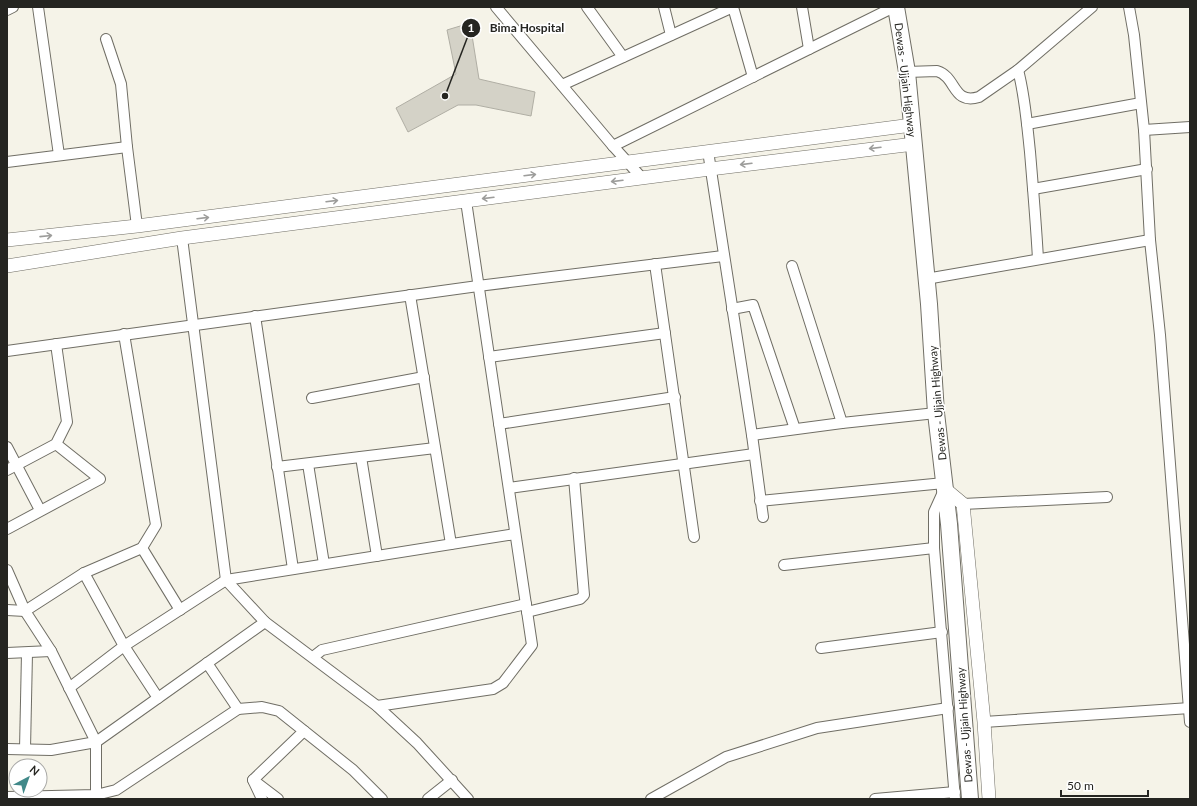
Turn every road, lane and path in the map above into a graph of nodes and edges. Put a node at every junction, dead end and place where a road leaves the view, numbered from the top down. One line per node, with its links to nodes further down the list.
1 (13, 7): 11 (street)
2 (38, 7): 29 (street)
3 (496, 7): 19 (street)
4 (587, 7): 15 (street)
5 (664, 7): 12 (street)
6 (733, 7): 12 (street); 18 (street)
7 (802, 7): 14 (street)
8 (895, 7): 14 (street); 17 (main road, Dewas - Ujjain Highway)
9 (1092, 7): 16 (street)
10 (1129, 7): 20 (street)
11 (7, 10)
12 (671, 35): 15 (street)
13 (106, 39): 27 (street)
14 (809, 49): 18 (street)
15 (624, 57): 19 (street)
16 (1018, 70): 17 (street); 21 (street)
17 (907, 72): 22 (main road, Dewas - Ujjain Highway)
18 (752, 77): 26 (street)
19 (562, 85): 26 (street)
20 (1141, 103): 21 (street); 24 (street)
21 (1027, 124): 36 (street)
22 (912, 126): 25 (main road, Dewas - Ujjain Highway); 28 (street)
23 (1190, 127): 24 (street)
24 (1144, 130): 33 (street)
25 (914, 144): 32 (street, one-way to 32); 48 (main road, Dewas - Ujjain Highway)
26 (613, 146): 31 (street)
27 (127, 147): 29 (street); 39 (street)
28 (708, 151): 31 (street); 32 (street)
29 (59, 155): 30 (street)
30 (7, 162)
31 (627, 162): 34 (street); 35 (street, one-way to 31)
32 (710, 169): 34 (street); 43 (street)
33 (1147, 169): 36 (street); 42 (street)
34 (642, 178): 37 (street, one-way to 37)
35 (463, 183): 37 (street); 38 (street, one-way to 35)
36 (1033, 190): 44 (street)
37 (466, 201): 40 (street); 49 (street)
38 (179, 221): 39 (street); 40 (street)
39 (137, 226): 41 (street, one-way to 39)
40 (182, 238): 46 (street); 53 (street)
41 (7, 240)
42 (1150, 240): 44 (street); 115 (street)
43 (724, 256): 45 (street); 51 (street)
44 (1038, 259): 48 (street)
45 (655, 264): 49 (street); 54 (street)
46 (7, 266)
47 (792, 266): 63 (street)
48 (926, 279): 62 (main road, Dewas - Ujjain Highway)
49 (478, 286): 50 (street); 58 (street)
50 (410, 295): 52 (street); 59 (street)
51 (732, 309): 65 (street); 66 (street)
52 (255, 316): 53 (street); 75 (street)
53 (194, 324): 55 (street); 97 (street)
54 (665, 333): 58 (street); 60 (street)
55 (124, 334): 56 (street); 89 (street)
56 (56, 344): 57 (street); 67 (street)
57 (7, 351)
58 (489, 357): 64 (street)
59 (424, 377): 61 (street); 69 (street)
60 (675, 397): 64 (street); 72 (street)
61 (312, 398)
62 (936, 413): 63 (street); 78 (main road, Dewas - Ujjain Highway)
63 (842, 422): 65 (street)
64 (499, 424): 79 (street)
65 (795, 429): 66 (street)
66 (752, 435): 70 (street)
67 (56, 444): 74 (street); 83 (street)
68 (7, 447): 74 (street)
69 (435, 448): 71 (street); 88 (street)
70 (754, 454): 72 (street); 81 (street)
71 (361, 457): 73 (street); 91 (street)
72 (684, 463): 77 (street); 87 (street)
73 (308, 464): 75 (street); 92 (street)
74 (16, 465): 76 (street); 83 (street)
75 (277, 467): 94 (street)
76 (7, 470)
77 (574, 478): 79 (street); 98 (street)
78 (944, 486): 81 (street); 82 (street); 90 (street); 135 (main road, Dewas - Ujjain Highway)
79 (509, 488): 86 (street)
80 (1107, 497): 82 (street)
81 (760, 501): 84 (street)
82 (963, 504): 117 (street)
83 (40, 510): 85 (street)
84 (763, 517)
85 (7, 529)
86 (515, 534): 88 (street); 98 (street)
87 (694, 537)
88 (451, 544): 91 (street)
89 (142, 548): 96 (street); 100 (street)
90 (934, 548): 93 (street); 103 (street)
91 (377, 556): 92 (street)
92 (324, 564): 94 (street)
93 (784, 565)
94 (293, 569): 97 (street)
95 (7, 570): 101 (street)
96 (84, 573): 101 (street); 104 (street)
97 (226, 580): 100 (street); 102 (street)
98 (526, 608): 109 (street); 113 (street)
99 (7, 610): 101 (street)
100 (180, 610): 104 (street)
101 (25, 611): 107 (street)
102 (265, 622): 109 (street); 110 (street)
103 (942, 632): 105 (street); 114 (street)
104 (124, 646): 111 (street); 112 (street)
105 (821, 648)
106 (27, 652): 107 (street); 108 (street); 122 (street)
107 (51, 652): 111 (street)
108 (7, 653)
109 (312, 657): 113 (street)
110 (207, 663): 112 (street); 116 (street)
111 (69, 688): 120 (street)
112 (158, 698): 120 (street)
113 (376, 706): 124 (street)
114 (948, 708): 125 (street); 133 (street)
115 (1189, 708): 117 (street); 118 (street)
116 (238, 709): 119 (street); 127 (street)
117 (984, 722): 136 (street)
118 (1190, 722)
119 (304, 731): 123 (street); 130 (street)
120 (96, 742): 122 (street); 127 (street)
121 (7, 749): 122 (street)
122 (25, 749)
123 (253, 780): 128 (street); 129 (street)
124 (452, 780): 131 (street); 132 (street)
125 (955, 796): 134 (street)
126 (7, 797): 127 (street)
127 (96, 797)
128 (262, 799)
129 (278, 799)
130 (382, 799)
131 (428, 799)
132 (468, 799)
133 (651, 799)
134 (875, 799)
135 (970, 799)
136 (989, 799)

